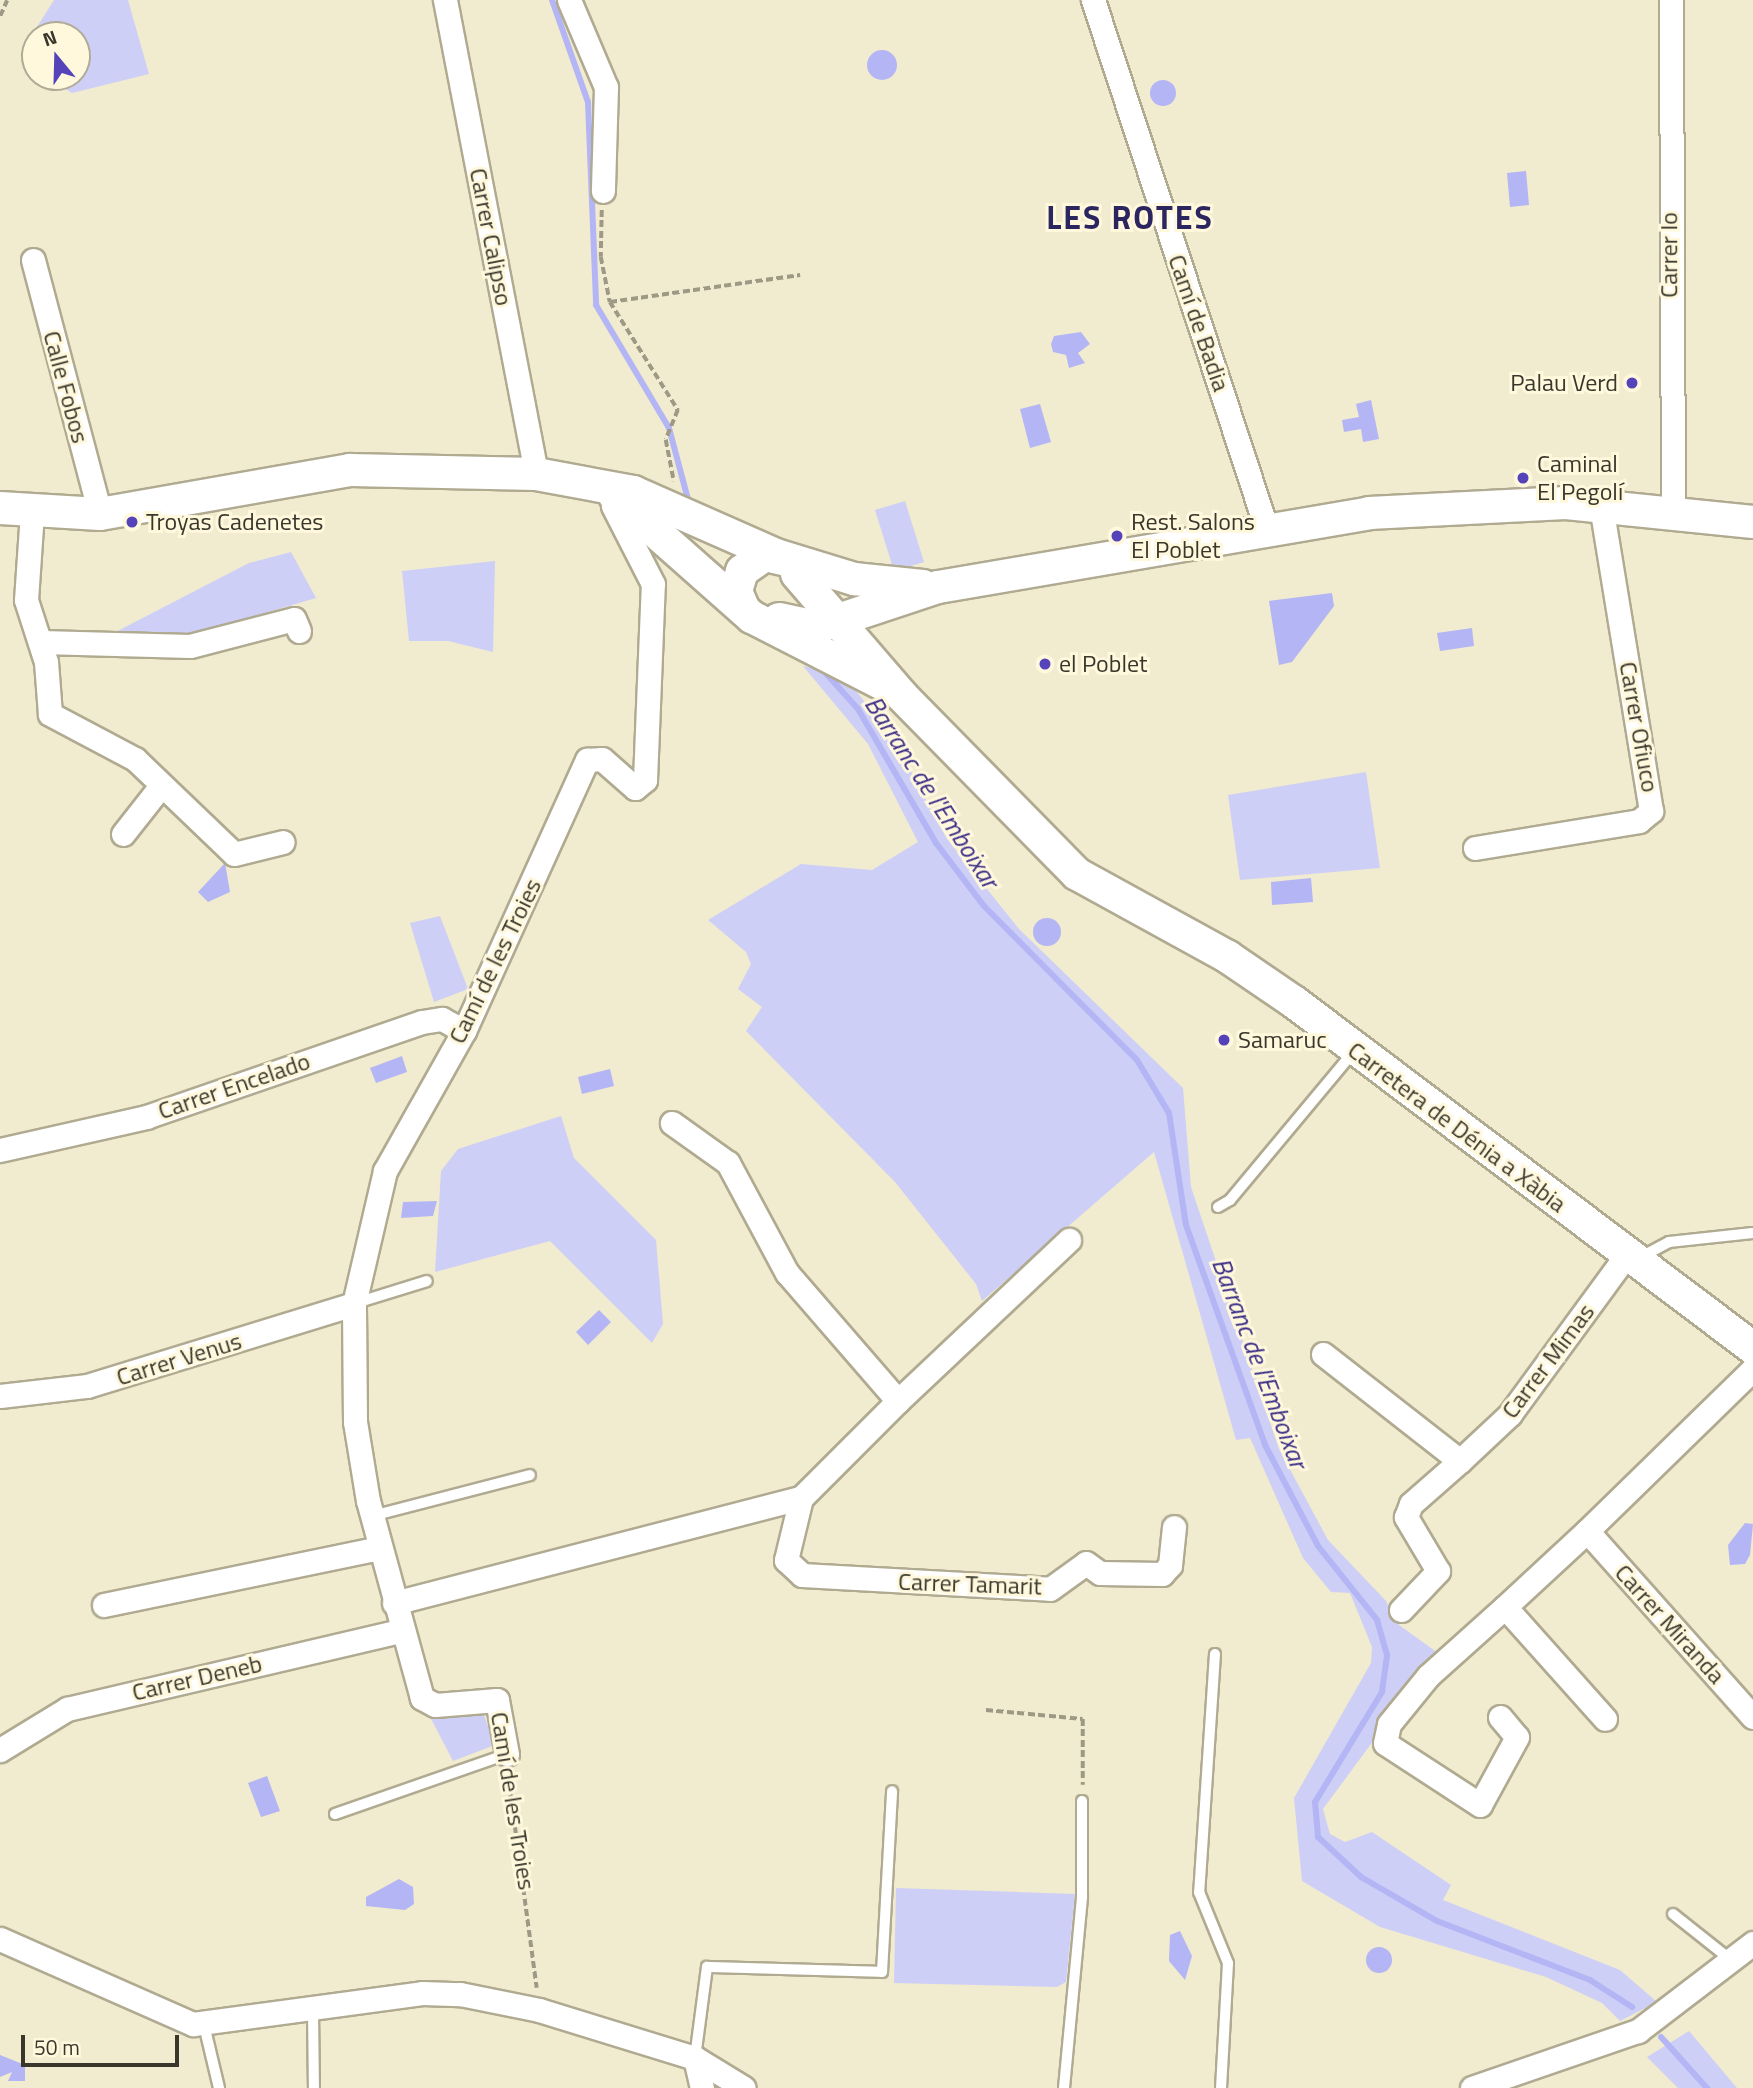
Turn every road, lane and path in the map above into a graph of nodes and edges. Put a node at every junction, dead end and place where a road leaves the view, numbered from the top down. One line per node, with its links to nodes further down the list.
1 (7, 0): 6 (path)
2 (445, 0): 11 (street, Carrer Calipso)
3 (569, 0): 7 (street)
4 (1093, 0): 20 (street, Camí de Badia)
5 (1671, 0): 16 (street, Carrer Io)
6 (0, 16)
7 (603, 191): 10 (path)
8 (33, 260): 18 (street, Calle Fobos)
9 (800, 275): 10 (path)
10 (610, 302): 12 (path)
11 (536, 474): 13 (street, Carretera de Dénia a Xàbia); 18 (street, Carretera de Dénia a Xàbia)
12 (673, 474)
13 (585, 482): 21 (street, Carretera de Dénia a Xàbia); 23 (street, Carretera de Dénia a Xàbia); 32 (street, Camí de les Troies)
14 (1601, 505): 16 (street); 20 (street); 31 (street, Carrer Ofiuco)
15 (0, 508): 17 (street, Carretera de Dénia a Xàbia)
16 (1673, 510): 19 (street)
17 (32, 512): 18 (street, Carretera de Dénia a Xàbia); 26 (street)
18 (100, 514)
19 (1753, 522)
20 (1266, 527): 22 (street)
21 (787, 564): 22 (street); 23 (street); 23 (street); 24 (street, Carretera de Dénia a Xàbia)
22 (938, 587): 24 (street)
23 (765, 620): 24 (street); 27 (street, Carretera de Dénia a Xàbia)
24 (842, 620): 27 (street, Carretera de Dénia a Xàbia)
25 (299, 631): 26 (street)
26 (41, 642): 28 (street)
27 (903, 697): 33 (street, Carretera de Dénia a Xàbia)
28 (160, 787): 29 (street); 30 (street)
29 (123, 835)
30 (283, 842)
31 (1475, 848)
32 (464, 1031): 35 (street, Carrer Encelado); 41 (street, Camí de les Troies)
33 (1354, 1051): 36 (lane); 39 (street, Carretera de Dénia a Xàbia)
34 (673, 1123): 46 (street)
35 (0, 1150)
36 (1218, 1207)
37 (1753, 1233): 39 (lane)
38 (1069, 1240): 46 (street)
39 (1632, 1257): 42 (street, Carretera de Dénia a Xàbia); 47 (street, Carrer Mimas)
40 (427, 1281): 41 (lane)
41 (354, 1304): 45 (street, Carrer Venus); 50 (street, Camí de les Troies)
42 (1753, 1348)
43 (1323, 1354): 47 (street)
44 (1753, 1369): 52 (street)
45 (0, 1396)
46 (898, 1401): 49 (street)
47 (1460, 1461): 57 (street, Carrer Mimas)
48 (530, 1475): 50 (lane)
49 (802, 1498): 51 (street, Carrer Tamarit); 54 (street)
50 (372, 1516): 53 (street, Camí de les Troies)
51 (1174, 1527)
52 (1587, 1531): 56 (street); 62 (street, Carrer Miranda)
53 (379, 1548): 54 (street, Camí de les Troies); 55 (street)
54 (394, 1603): 58 (street, Camí de les Troies)
55 (104, 1605)
56 (1505, 1607): 61 (street); 63 (street)
57 (1401, 1610)
58 (403, 1630): 64 (street, Carrer Deneb); 65 (street, Camí de les Troies)
59 (1214, 1654): 83 (lane)
60 (986, 1710): 67 (path)
61 (1500, 1717)
62 (1753, 1717)
63 (1605, 1719)
64 (0, 1750)
65 (507, 1754): 68 (lane); 73 (path, Camí de les Troies)
66 (891, 1791): 76 (lane)
67 (1082, 1801): 82 (lane)
68 (335, 1814)
69 (1673, 1914): 72 (lane)
70 (0, 1939): 75 (street)
71 (1753, 1943): 72 (street)
72 (1732, 1962): 77 (street)
73 (539, 2010): 74 (street); 76 (street)
74 (313, 2011): 75 (street); 79 (lane)
75 (204, 2025): 78 (lane)
76 (695, 2058): 80 (street); 81 (street)
77 (1484, 2086)
78 (219, 2088)
79 (314, 2088)
80 (702, 2088)
81 (744, 2088)
82 (1064, 2088)
83 (1221, 2088)

